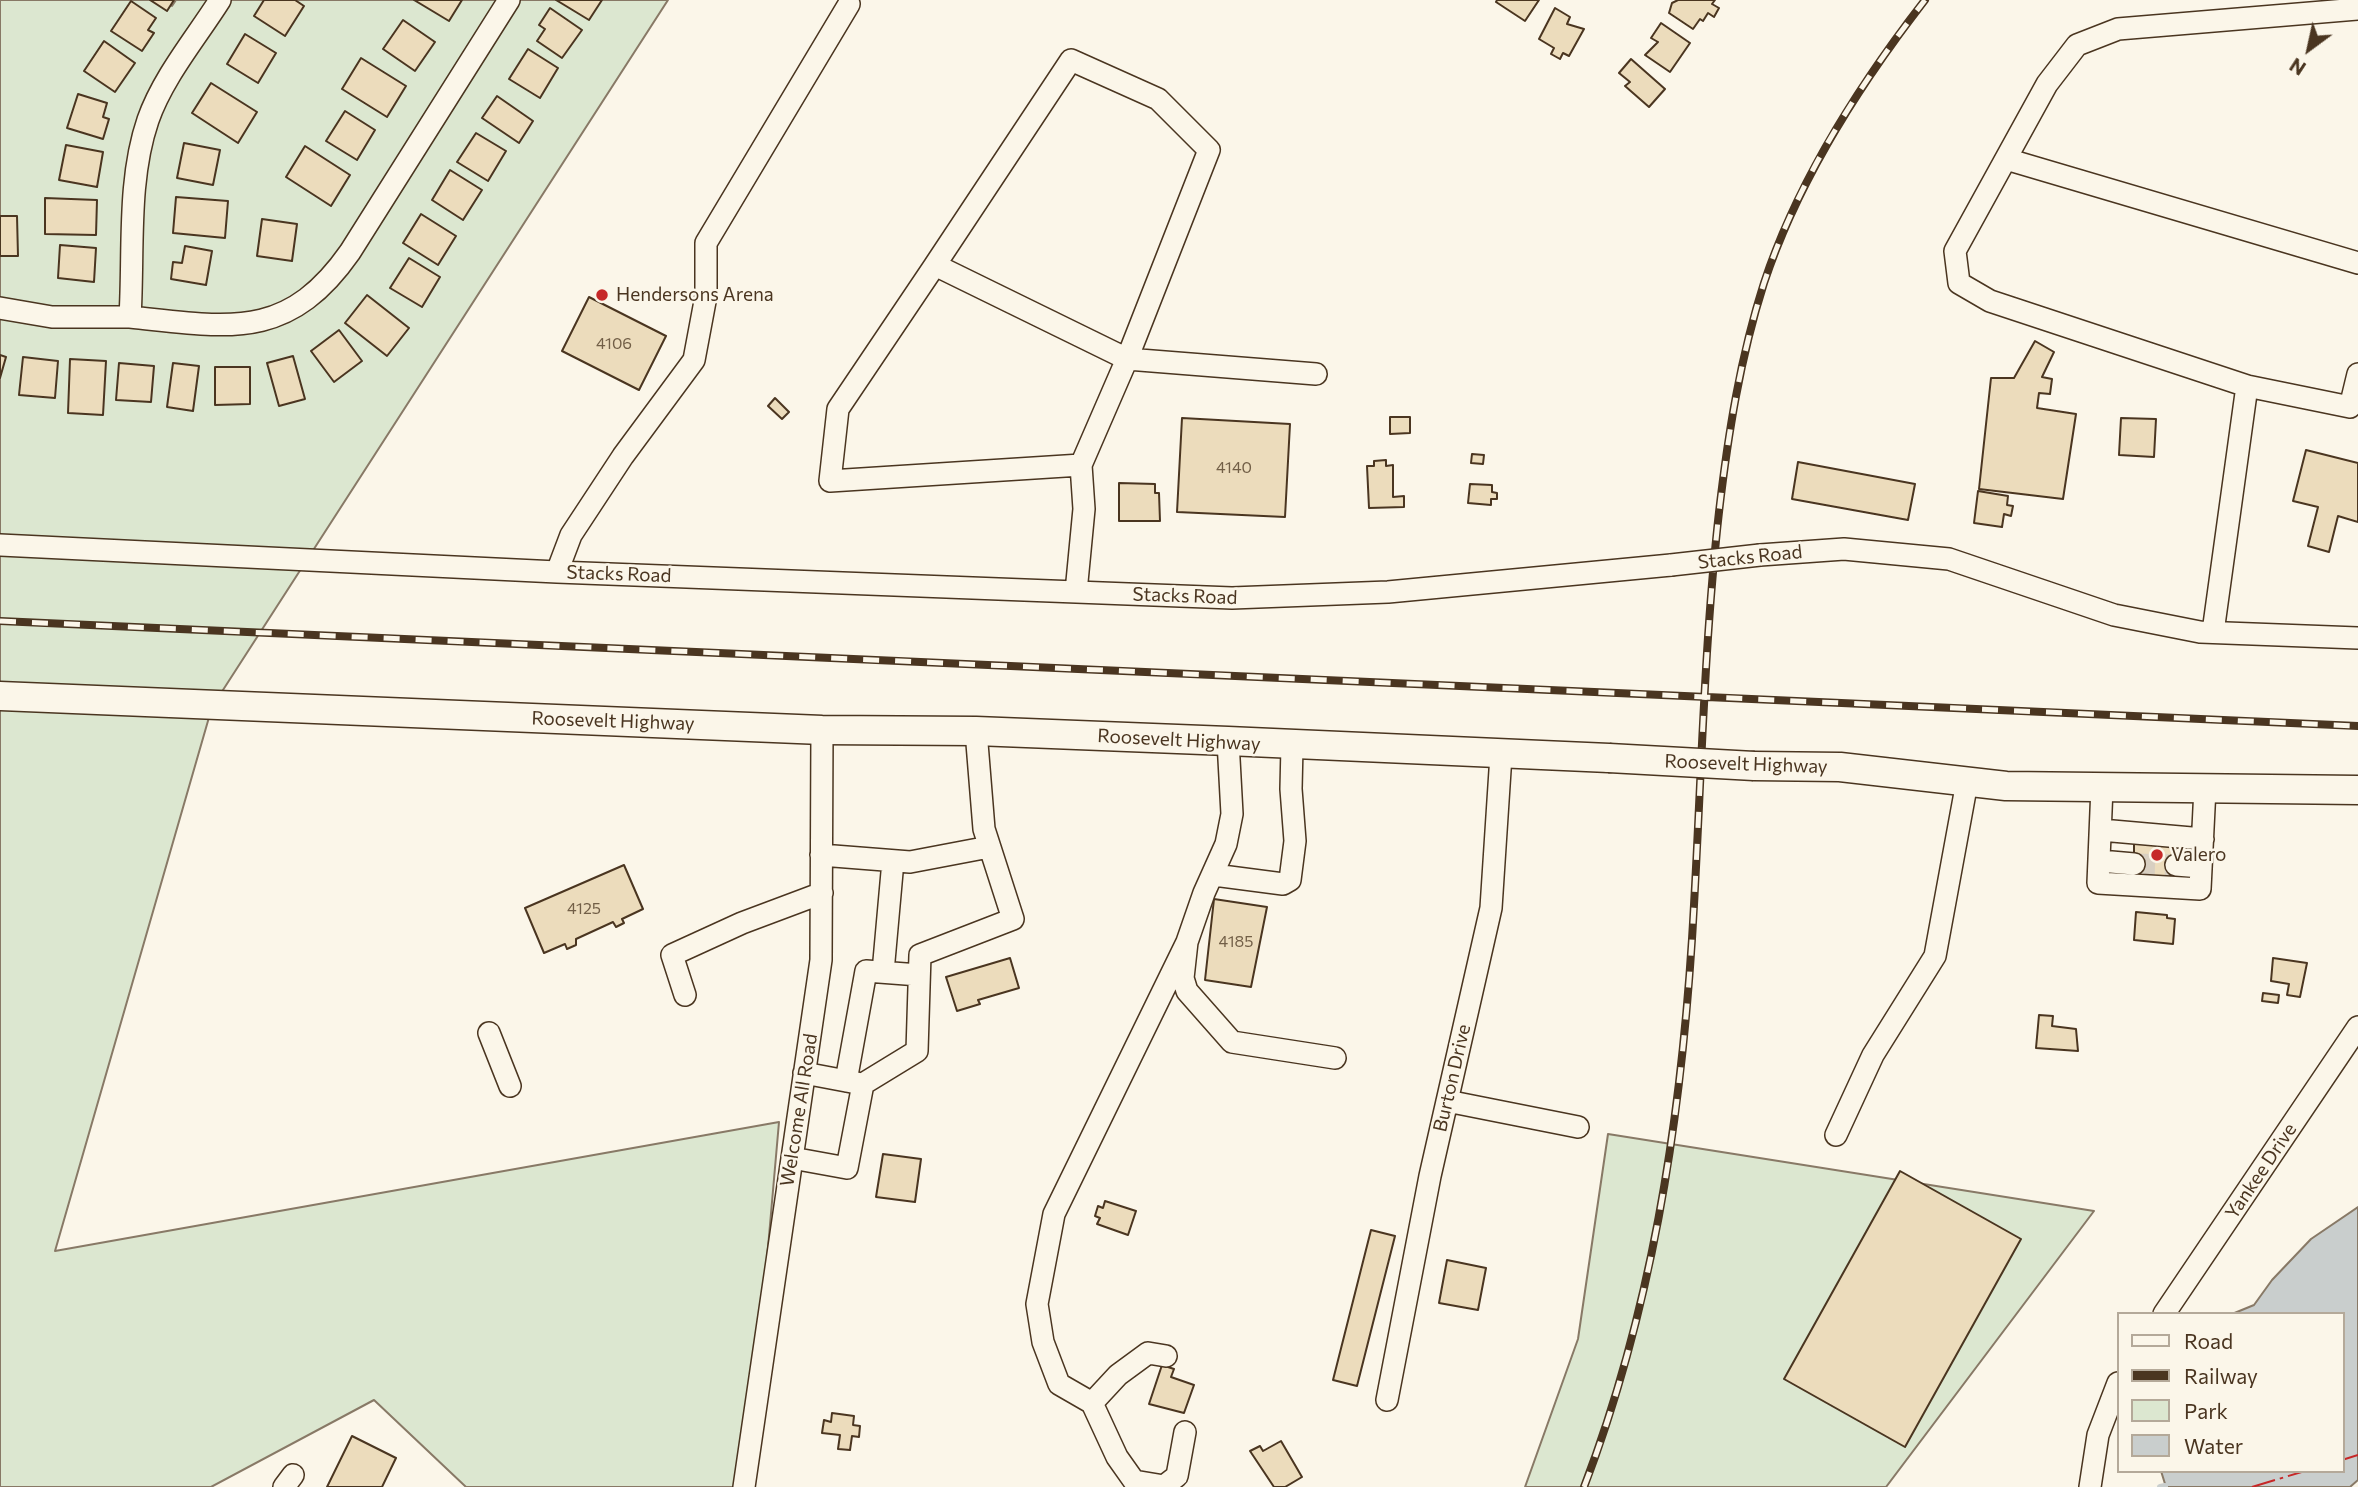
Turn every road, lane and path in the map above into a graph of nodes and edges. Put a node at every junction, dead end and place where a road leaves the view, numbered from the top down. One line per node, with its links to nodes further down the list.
1 (220, 0): 9 (street)
2 (509, 0): 9 (street)
3 (849, 4): 16 (street)
4 (2358, 9): 5 (street)
5 (2006, 159): 6 (street); 13 (street)
6 (2358, 263)
7 (935, 265): 10 (street); 10 (street); 14 (street)
8 (0, 308): 9 (street)
9 (130, 317)
10 (1127, 359): 11 (street); 14 (street)
11 (1316, 374)
12 (2358, 374): 13 (street)
13 (2247, 386): 18 (street)
14 (1081, 465): 17 (street)
15 (0, 545): 16 (street, Stacks Road)
16 (557, 572): 17 (street, Stacks Road)
17 (1076, 592): 18 (street, Stacks Road, bridge)
18 (2213, 632): 19 (street, Stacks Road)
19 (2358, 638)
20 (0, 696): 21 (main road, Roosevelt Highway)
21 (822, 730): 22 (main road, Roosevelt Highway); 33 (street, Welcome All Road)
22 (976, 732): 23 (main road, Roosevelt Highway); 32 (street)
23 (1228, 741): 24 (main road, Roosevelt Highway); 39 (street)
24 (1292, 746): 25 (main road, Roosevelt Highway); 39 (street)
25 (1501, 755): 26 (main road, Roosevelt Highway, bridge); 51 (street, Burton Drive)
26 (1967, 782): 27 (main road, Roosevelt Highway); 53 (street)
27 (2102, 787): 28 (main road, Roosevelt Highway); 30 (street)
28 (2205, 788): 29 (main road, Roosevelt Highway); 31 (street)
29 (2358, 790)
30 (2101, 830): 31 (street); 35 (street)
31 (2203, 839): 38 (street)
32 (989, 847): 34 (street); 43 (street)
33 (821, 855): 34 (street); 40 (street, Welcome All Road)
34 (893, 861): 42 (street)
35 (2099, 861): 36 (street); 38 (street)
36 (2134, 864)
37 (2176, 866): 38 (street)
38 (2201, 867)
39 (1214, 875): 41 (street)
40 (821, 893): 44 (street); 48 (street, Welcome All Road)
41 (1187, 942): 47 (street); 59 (street)
42 (883, 972): 43 (street); 49 (street)
43 (919, 975): 49 (street)
44 (685, 995)
45 (2358, 1027): 55 (street, Yankee Drive)
46 (489, 1033): 50 (street)
47 (1335, 1058)
48 (804, 1073): 49 (street); 54 (street, Welcome All Road)
49 (855, 1082): 54 (street)
50 (510, 1086)
51 (1447, 1101): 52 (street); 58 (street, Burton Drive)
52 (1578, 1127)
53 (1836, 1135)
54 (792, 1158): 61 (street, Welcome All Road)
55 (2165, 1312)
56 (1166, 1356): 59 (street)
57 (2116, 1388): 62 (street)
58 (1387, 1400)
59 (1092, 1403): 60 (street)
60 (1185, 1432)
61 (744, 1487)
62 (2090, 1487)

